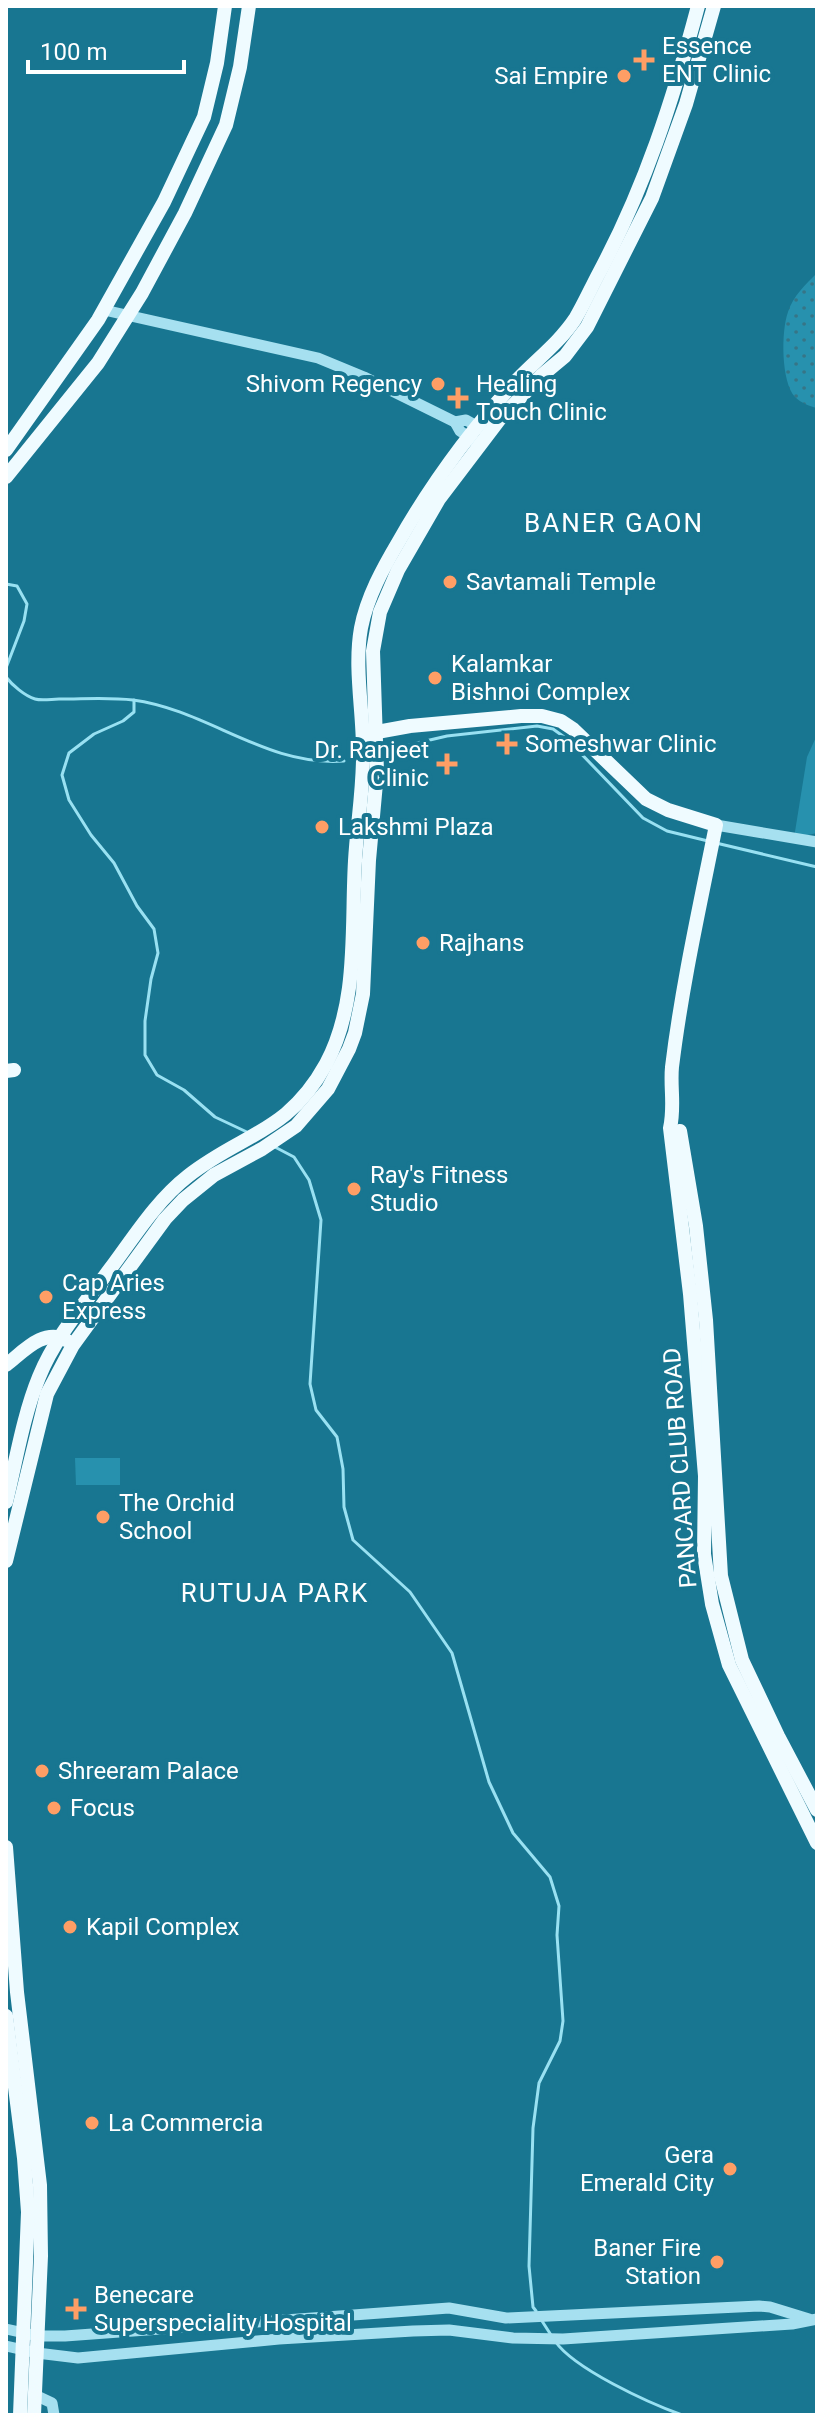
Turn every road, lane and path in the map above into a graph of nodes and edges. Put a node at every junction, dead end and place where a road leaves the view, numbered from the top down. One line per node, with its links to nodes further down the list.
1 (225, 6): 5 (main road)
2 (249, 6): 6 (main road)
3 (698, 6): 7 (main road)
4 (714, 6): 7 (main road)
5 (104, 310): 6 (street); 8 (main road)
6 (128, 316): 7 (street); 9 (main road)
7 (479, 435): 10 (main road); 14 (main road)
8 (6, 450)
9 (6, 477)
10 (377, 732): 11 (main road); 14 (main road)
11 (716, 827): 12 (street); 13 (main road, PANCARD CLUB ROAD)
12 (817, 842)
13 (673, 1116): 20 (main road, PANCARD CLUB ROAD); 21 (main road, PANCARD CLUB ROAD)
14 (281, 1130): 15 (main road); 15 (main road)
15 (67, 1341): 16 (main road); 17 (main road)
16 (6, 1365)
17 (50, 1370): 18 (main road); 19 (main road)
18 (6, 1502)
19 (6, 1561)
20 (817, 1810)
21 (817, 1843)
22 (6, 1847): 24 (main road)
23 (6, 2016): 24 (main road)
24 (15, 2032): 27 (main road)
25 (813, 2319): 27 (street); 29 (street)
26 (6, 2329): 27 (street)
27 (31, 2334): 29 (main road)
28 (6, 2346): 29 (street)
29 (30, 2351): 30 (main road); 31 (main road)
30 (35, 2395): 32 (main road); 33 (street)
31 (20, 2415)
32 (34, 2415)
33 (54, 2415)

